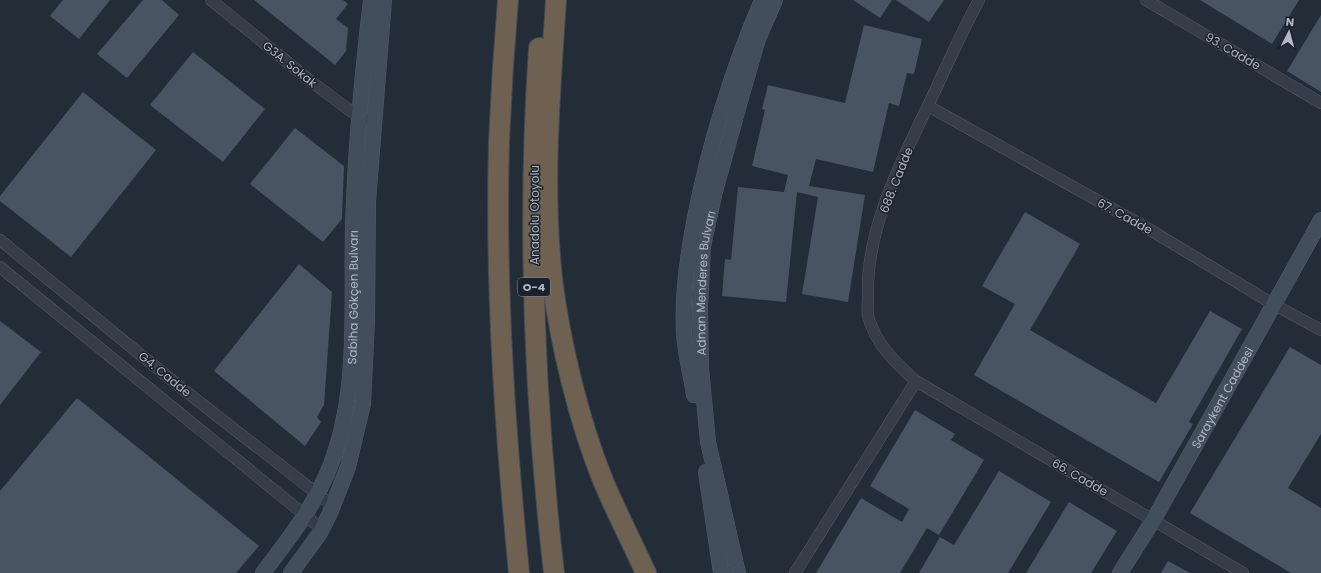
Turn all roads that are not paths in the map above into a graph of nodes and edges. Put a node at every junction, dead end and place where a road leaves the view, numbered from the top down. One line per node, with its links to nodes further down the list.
1 (211, 0): 13 (street, G3A. Sokak)
2 (371, 0): 13 (street, Sabiha Gökçen Bulvarı)
3 (384, 0): 13 (street, Sabiha Gökçen Bulvarı)
4 (508, 0): 27 (highway, O-4)
5 (542, 0): 28 (highway, Anadolu Otoyolu / O-4)
6 (556, 0): 29 (highway)
7 (762, 0): 30 (street)
8 (775, 0): 31 (street, Adnan Menderes Bulvarı)
9 (979, 0): 12 (street, 688. Cadde)
10 (1146, 0): 11 (street, 93. Cadde)
11 (1321, 103)
12 (928, 106): 17 (street, 67. Cadde); 19 (street, 688. Cadde)
13 (367, 118): 20 (street, Sabiha Gökçen Bulvarı); 21 (street, Sabiha Gökçen Bulvarı)
14 (1321, 220): 17 (street, Saraykent Caddesi)
15 (0, 240): 20 (street, G4. Cadde)
16 (0, 267): 22 (street, G4. Cadde)
17 (1273, 304): 18 (street, 67. Cadde); 23 (street, Saraykent Caddesi)
18 (1321, 330)
19 (916, 381): 23 (street, 66. Cadde); 32 (street)
20 (317, 495): 21 (street, G4. Cadde); 22 (street, Sabiha Gökçen Bulvarı)
21 (333, 506): 24 (street, Sabiha Gökçen Bulvarı)
22 (305, 516): 24 (street, G4. Cadde); 25 (street, Sabiha Gökçen Bulvarı)
23 (1154, 519): 33 (street, Saraykent Caddesi); 34 (street, 66. Cadde)
24 (322, 529): 26 (street, Sabiha Gökçen Bulvarı)
25 (263, 573)
26 (291, 573)
27 (520, 573)
28 (554, 573)
29 (646, 573)
30 (720, 573)
31 (738, 573)
32 (795, 573)
33 (1120, 573)
34 (1243, 573)

